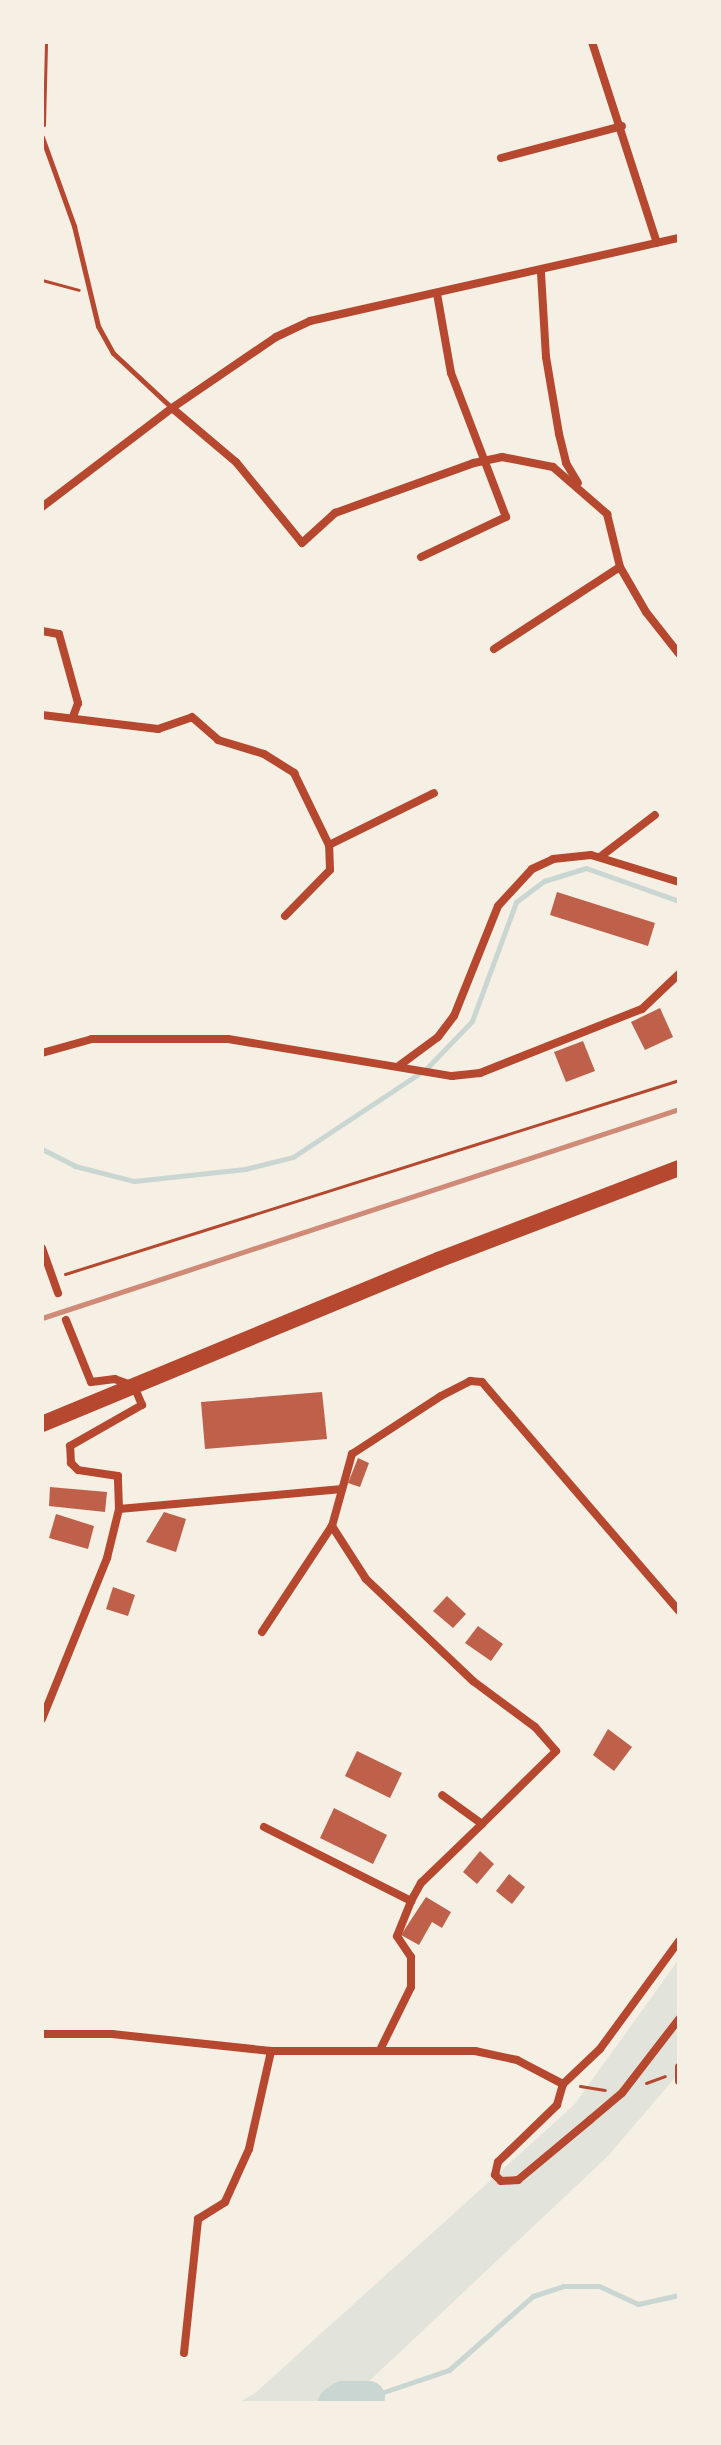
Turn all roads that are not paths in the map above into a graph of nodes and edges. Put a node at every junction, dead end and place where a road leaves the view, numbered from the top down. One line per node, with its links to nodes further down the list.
1 (592, 42): 2 (street)
2 (622, 126): 4 (street); 6 (street)
3 (42, 137): 9 (lane)
4 (501, 158)
5 (679, 238): 6 (street)
6 (657, 243): 7 (street)
7 (541, 273): 8 (street); 11 (street)
8 (437, 294): 9 (street); 10 (street)
9 (172, 408): 10 (street); 12 (street)
10 (486, 460): 11 (street); 13 (street)
11 (580, 488): 14 (street)
12 (42, 507)
13 (421, 557)
14 (620, 567): 16 (street); 17 (street)
15 (42, 631): 19 (street)
16 (494, 649)
17 (679, 654)
18 (42, 715): 19 (street)
19 (73, 717): 22 (street)
20 (434, 793): 22 (street)
21 (655, 815): 23 (street)
22 (329, 845): 25 (street)
23 (600, 857): 24 (street); 28 (street)
24 (679, 882)
25 (285, 916)
26 (679, 974): 28 (street)
27 (42, 1053): 28 (street)
28 (403, 1066)
29 (679, 1168): 33 (highway)
30 (42, 1248): 31 (street)
31 (58, 1293)
32 (66, 1320): 33 (street)
33 (134, 1386): 34 (highway); 36 (street)
34 (42, 1424)
35 (342, 1489): 36 (street); 37 (street); 38 (street)
36 (119, 1509): 40 (street)
37 (332, 1526): 39 (street); 42 (street)
38 (679, 1611)
39 (262, 1632)
40 (42, 1719)
41 (442, 1795): 42 (street)
42 (482, 1824): 44 (street)
43 (264, 1827): 44 (street)
44 (411, 1901): 48 (street)
45 (679, 1941): 52 (street)
46 (679, 2019): 52 (street)
47 (42, 2034): 49 (street)
48 (380, 2050): 49 (street); 52 (street)
49 (271, 2051): 53 (street)
50 (679, 2067): 51 (street)
51 (679, 2081)
52 (563, 2084)
53 (184, 2353)

